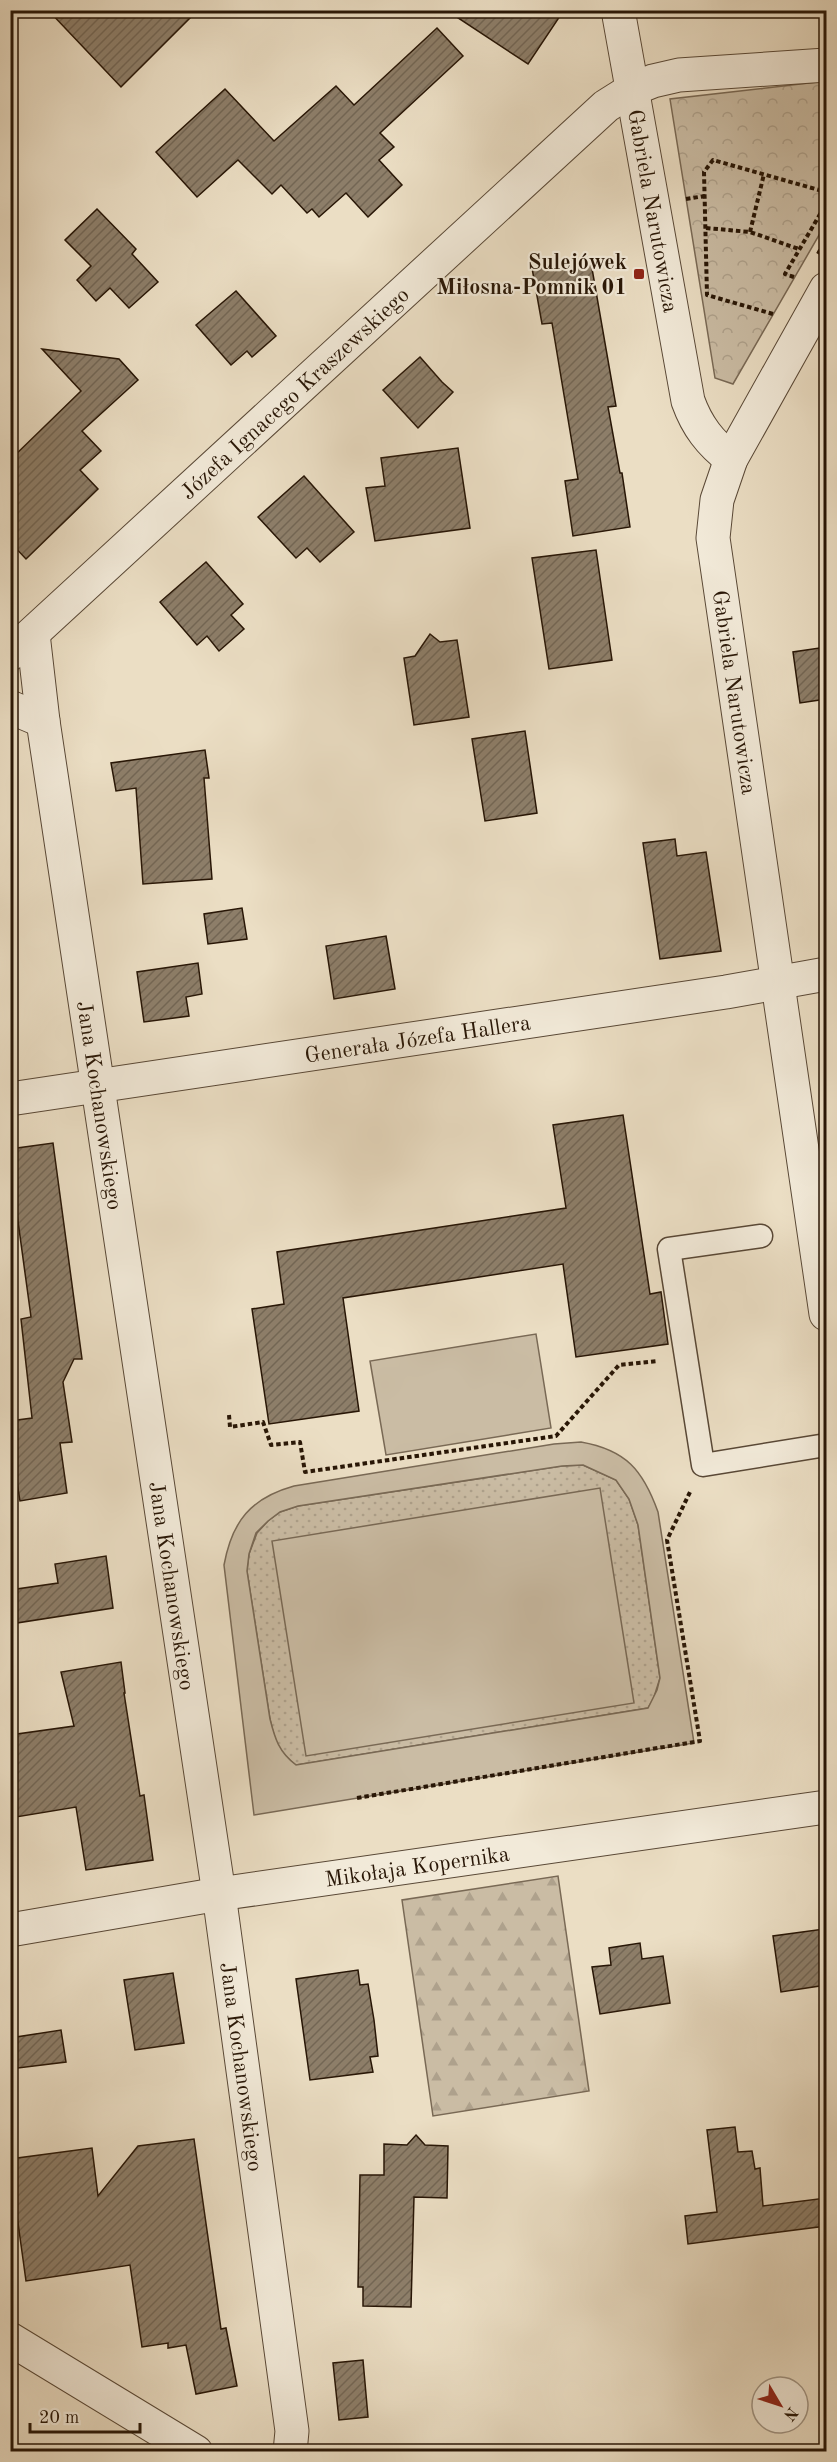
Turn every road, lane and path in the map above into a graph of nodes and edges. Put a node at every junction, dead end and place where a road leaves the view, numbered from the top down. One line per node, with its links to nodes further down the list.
1 (618, 10): 3 (street, Gabriela Narutowicza)
2 (826, 65): 3 (street, Józefa Ignacego Kraszewskiego)
3 (633, 89): 15 (street, Gabriela Narutowicza); 16 (street, Józefa Ignacego Kraszewskiego)
4 (764, 174): 5 (path); 6 (path); 10 (path)
5 (826, 192)
6 (705, 196): 8 (path); 9 (path)
7 (826, 204): 12 (path)
8 (685, 210)
9 (706, 228): 10 (path); 14 (path)
10 (750, 232): 12 (path)
11 (826, 239): 13 (path)
12 (799, 249): 13 (path)
13 (815, 276): 15 (street)
14 (782, 317)
15 (730, 459): 20 (street, Gabriela Narutowicza)
16 (22, 644): 18 (street, Jana Kochanowskiego)
17 (10, 707): 18 (street)
18 (43, 721): 21 (street, Jana Kochanowskiego)
19 (826, 974): 20 (street, Generała Józefa Hallera)
20 (779, 984): 21 (street, Generała Józefa Hallera); 24 (street, Gabriela Narutowicza)
21 (98, 1086): 22 (street, Generała Józefa Hallera); 31 (street, Jana Kochanowskiego)
22 (10, 1099)
23 (761, 1236): 25 (lane)
24 (826, 1314)
25 (686, 1358): 26 (path); 28 (lane)
26 (229, 1415)
27 (826, 1445): 28 (lane)
28 (703, 1464): 29 (path)
29 (357, 1798)
30 (826, 1807): 31 (street, Mikołaja Kopernika)
31 (219, 1894): 32 (street, Mikołaja Kopernika); 35 (street, Jana Kochanowskiego)
32 (10, 1930)
33 (10, 2339): 34 (street)
34 (196, 2451)
35 (290, 2451)

